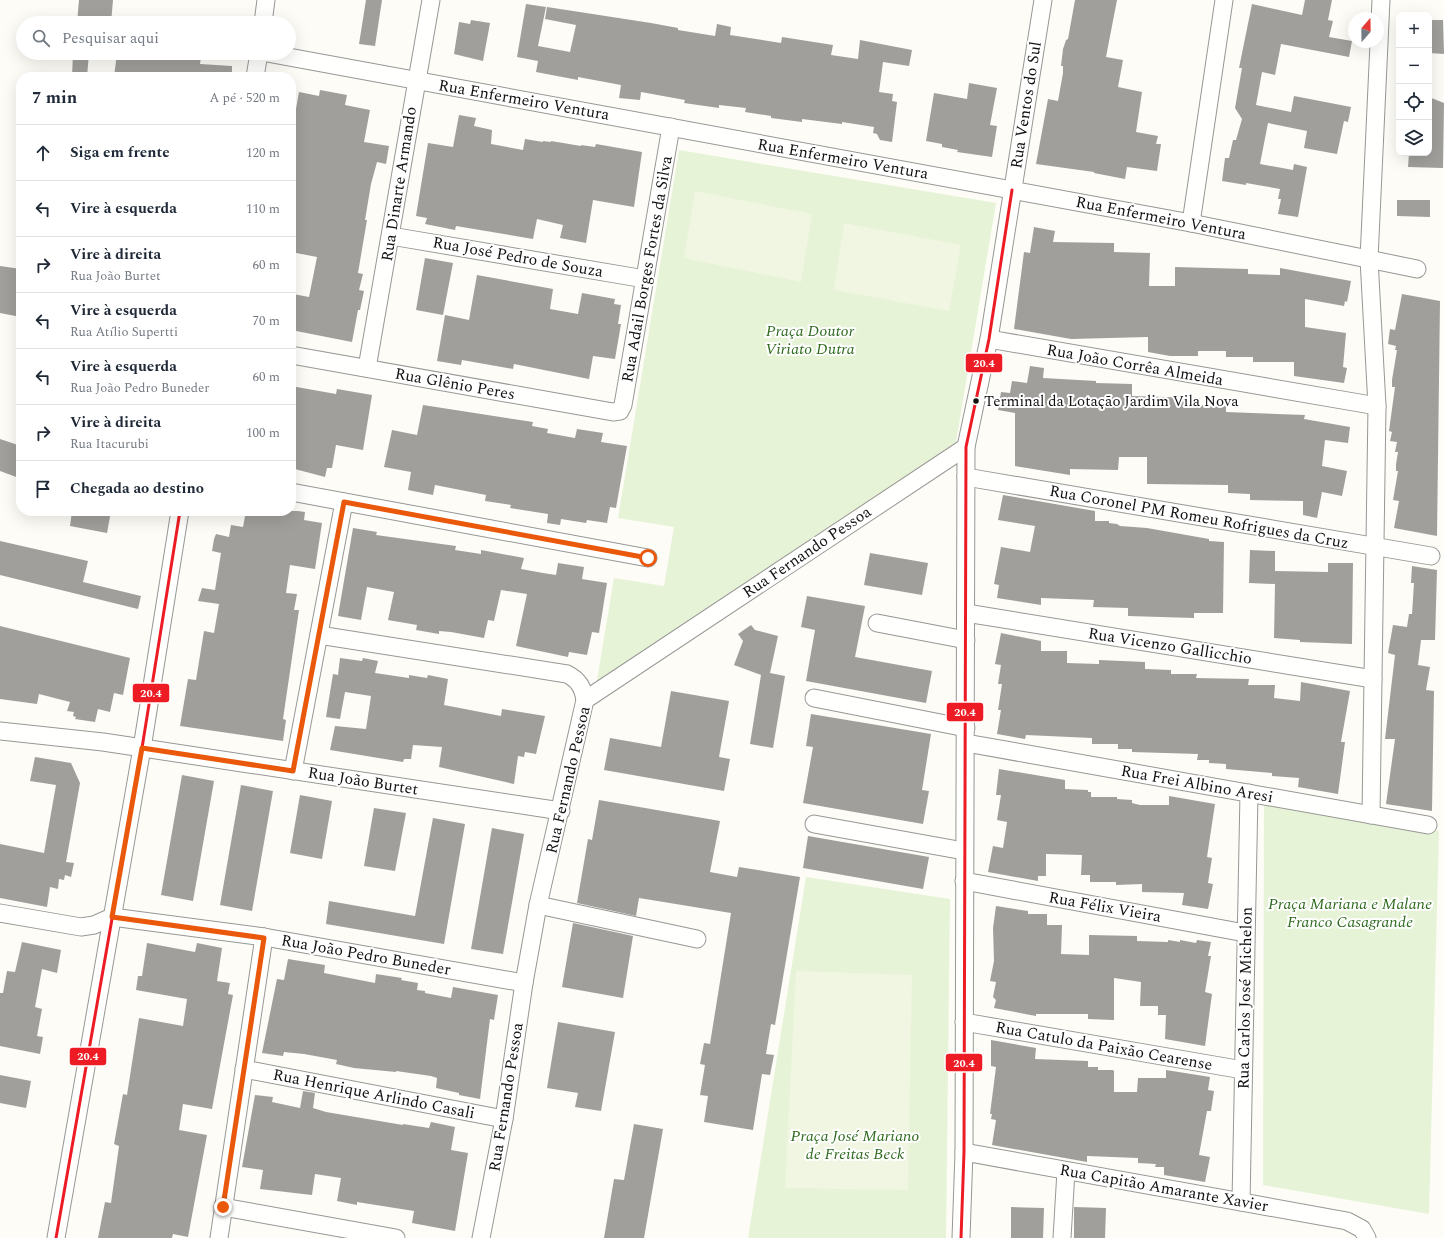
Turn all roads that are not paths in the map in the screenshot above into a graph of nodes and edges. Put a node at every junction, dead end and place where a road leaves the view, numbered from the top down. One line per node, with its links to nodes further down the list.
1 (266, 0): 6 (street)
2 (431, 0): 10 (street, Rua Dinarte Armando)
3 (1042, 0): 12 (street, Rua Ventos do Sul)
4 (1224, 0): 13 (street)
5 (1381, 0): 15 (street)
6 (264, 16)
7 (296, 58): 10 (street, Rua Enfermeiro Ventura)
8 (259, 60): 9 (street)
9 (256, 72)
10 (416, 80): 11 (street, Rua Enfermeiro Ventura); 14 (street, Rua Dinarte Armando)
11 (671, 127): 12 (street, Rua Enfermeiro Ventura); 17 (street, Rua Adail Borges Fortes da Silva)
12 (1012, 190): 13 (street, Rua Enfermeiro Ventura); 18 (street, Rua Ventos do Sul)
13 (1191, 222): 15 (street, Rua Enfermeiro Ventura)
14 (391, 236): 17 (street, Rua José Pedro de Souza); 20 (street, Rua Dinarte Armando)
15 (1369, 259): 16 (street, Rua Enfermeiro Ventura); 21 (street)
16 (1417, 269)
17 (645, 279): 22 (street, Rua Adail Borges Fortes da Silva)
18 (989, 339): 21 (street, Rua João Corrêa Almeida); 23 (street, Rua Ventos do Sul)
19 (296, 355): 20 (street, Rua Glênio Peres)
20 (367, 368): 22 (street, Rua Glênio Peres)
21 (1377, 406): 28 (street)
22 (620, 411)
23 (966, 447): 24 (street, Rua Ventos do Sul); 37 (street, Rua Fernando Pessoa)
24 (966, 477): 28 (street, Rua Coronel PM Romeu Rofrigues da Cruz); 31 (street, Rua Ventos do Sul)
25 (296, 493): 26 (street)
26 (344, 502): 30 (street); 33 (street)
27 (179, 516): 40 (street)
28 (1375, 547): 29 (street, Rua Coronel PM Romeu Rofrigues da Cruz); 35 (street)
29 (1431, 556)
30 (648, 558)
31 (966, 612): 34 (street, Rua Ventos do Sul); 35 (street, Rua Vicenzo Gallicchio)
32 (877, 623): 34 (street)
33 (319, 634): 37 (street); 41 (street)
34 (966, 640): 39 (street, Rua Ventos do Sul)
35 (1373, 679): 44 (street)
36 (814, 698): 39 (street, Rua Frei Albino Aresi)
37 (585, 700): 43 (street, Rua Fernando Pessoa)
38 (0, 731): 40 (street, Rua João Burtet)
39 (966, 736): 42 (street, Rua Frei Albino Aresi); 47 (street, Rua Ventos do Sul)
40 (142, 748): 41 (street, Rua João Burtet); 51 (street)
41 (293, 771): 43 (street, Rua João Burtet)
42 (1248, 793): 44 (street, Rua Frei Albino Aresi); 52 (street, Rua Carlos José Michelon)
43 (561, 811): 49 (street, Rua Fernando Pessoa)
44 (1371, 815): 46 (street, Rua Frei Albino Aresi)
45 (814, 824): 47 (street)
46 (1428, 825)
47 (964, 851): 48 (street, Rua Ventos do Sul)
48 (964, 881): 52 (street, Rua Félix Vieira); 56 (street, Rua Ventos do Sul)
49 (538, 905): 54 (street); 55 (street, Rua Fernando Pessoa)
50 (0, 913): 51 (street)
51 (112, 917): 53 (street, Rua João Pedro Buneder); 65 (street)
52 (1245, 933): 58 (street, Rua Carlos José Michelon)
53 (264, 938): 55 (street, Rua João Pedro Buneder); 57 (street)
54 (697, 939)
55 (524, 983): 59 (street, Rua Fernando Pessoa)
56 (964, 1022): 58 (street, Rua Catulo da Paixão Cearense); 60 (street, Rua Ventos do Sul)
57 (244, 1068): 59 (street, Rua Henrique Arlindo Casali); 63 (street)
58 (1243, 1070): 62 (street, Rua Carlos José Michelon)
59 (504, 1119): 68 (street, Rua Fernando Pessoa)
60 (964, 1152): 61 (street, Rua Capitão Amarante Xavier); 69 (street, Rua Ventos do Sul)
61 (1066, 1171): 62 (street, Rua Capitão Amarante Xavier); 70 (street)
62 (1241, 1202): 64 (street, Rua Capitão Amarante Xavier)
63 (223, 1207): 66 (street); 67 (street)
64 (1365, 1234)
65 (56, 1238)
66 (218, 1238)
67 (396, 1238)
68 (481, 1238)
69 (961, 1238)
70 (1062, 1238)

